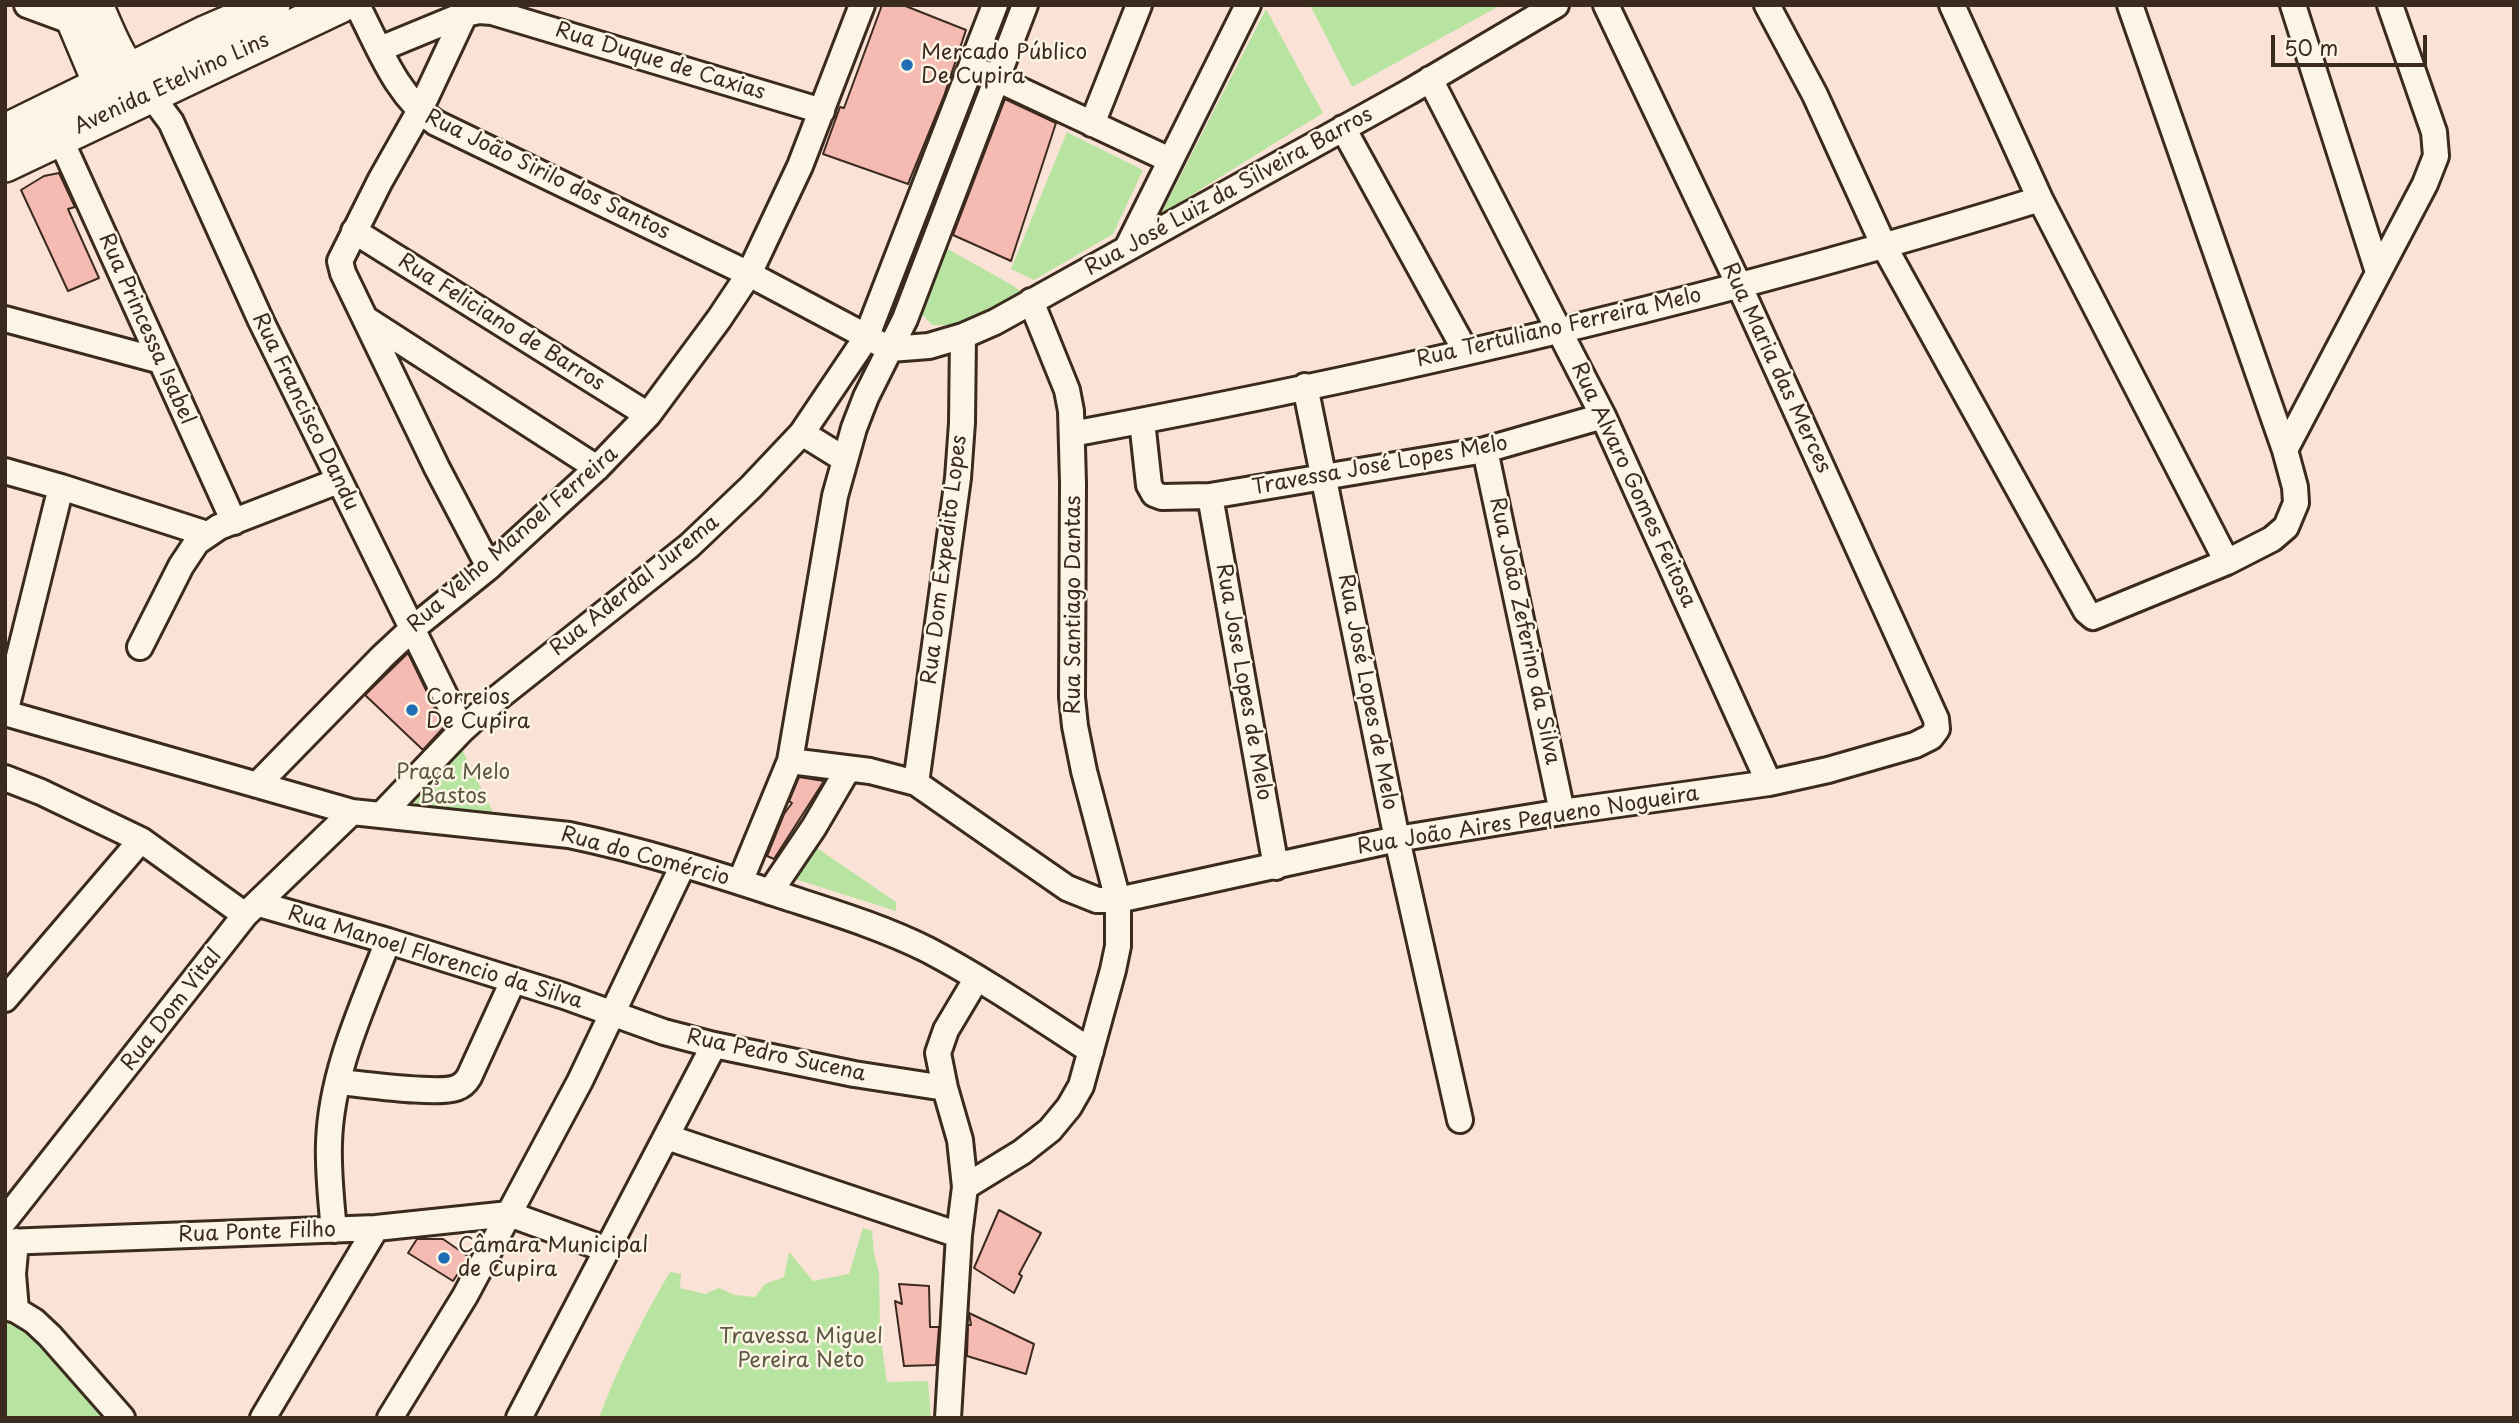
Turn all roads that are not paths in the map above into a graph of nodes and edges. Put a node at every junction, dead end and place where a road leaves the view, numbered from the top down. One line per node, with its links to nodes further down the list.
1 (27, 5): 16 (street)
2 (340, 5): 17 (main road, Avenida Etelvino Lins)
3 (357, 5): 19 (street, Rua João Sirilo dos Santos)
4 (862, 5): 24 (street, Rua Velho Manoel Ferreira)
5 (995, 5): 20 (street, Rua Aderdal Jurema)
6 (1025, 5): 21 (street)
7 (1139, 5): 26 (street)
8 (1248, 5): 30 (street)
9 (1606, 5): 38 (street, Rua Maria das Merces)
10 (1767, 5): 34 (street)
11 (1952, 5): 32 (street)
12 (2130, 5): 55 (street)
13 (2293, 5): 36 (street)
14 (2390, 5): 36 (street)
15 (1554, 6): 22 (street, Rua José Luiz da Silveira Barros)
16 (80, 11): 23 (main road)
17 (288, 11): 23 (main road, Avenida Etelvino Lins)
18 (465, 14): 19 (street, Rua Duque de Caxias); 24 (street, Rua Duque de Caxias); 25 (street)
19 (380, 50): 25 (street, Rua João Sirilo dos Santos)
20 (971, 67): 21 (street); 44 (street, Rua Aderdal Jurema)
21 (997, 78): 26 (street); 45 (street)
22 (1430, 79): 27 (street, Rua José Luiz da Silveira Barros); 42 (street, Rua Alvaro Gomes Feitosa)
23 (123, 91): 28 (main road, Avenida Etelvino Lins); 29 (main road, Avenida Etelvino Lins); 60 (street, Rua Francisco Dandu)
24 (822, 111): 37 (street, Rua Velho Manoel Ferreira)
25 (419, 112): 33 (street); 37 (street, Rua João Sirilo dos Santos)
26 (1092, 124): 30 (street)
27 (1343, 128): 35 (street, Rua José Luiz da Silveira Barros); 46 (street)
28 (5, 132)
29 (59, 136): 31 (main road, Avenida Etelvino Lins); 47 (street, Rua Princessa Isabel)
30 (1170, 160): 35 (street)
31 (5, 164)
32 (2040, 199): 34 (street, Rua Tertuliano Ferreira Melo); 65 (street)
33 (354, 231): 40 (street); 49 (street, Rua Feliciano de Barros)
34 (1884, 246): 38 (street, Rua Tertuliano Ferreira Melo); 65 (street)
35 (1127, 248): 39 (street, Rua José Luiz da Silveira Barros)
36 (2378, 272): 55 (street)
37 (749, 274): 44 (street, Rua João Sirilo dos Santos); 49 (street, Rua Velho Manoel Ferreira)
38 (1739, 285): 42 (street, Rua Tertuliano Ferreira Melo); 71 (street, Rua Maria das Merces)
39 (1031, 301): 43 (street, Rua José Luiz da Silveira Barros); 53 (street, Rua Santiago Dantas)
40 (365, 318): 57 (street); 66 (street)
41 (5, 319): 47 (street)
42 (1560, 332): 46 (street, Rua Tertuliano Ferreira Melo); 50 (street, Rua Alvaro Gomes Feitosa)
43 (963, 336): 45 (street, Rua José Luiz da Silveira Barros); 75 (street, Rua Dom Expedito Lopes)
44 (866, 338): 45 (street, Rua João Sirilo dos Santos); 52 (street, Rua Aderdal Jurema)
45 (890, 349): 56 (street)
46 (1466, 352): 48 (street, Rua Tertuliano Ferreira Melo)
47 (161, 361): 63 (street, Rua Princessa Isabel)
48 (1305, 386): 51 (street, Rua Tertuliano Ferreira Melo); 59 (street, Rua José Lopes de Melo)
49 (648, 415): 57 (street, Rua Velho Manoel Ferreira)
50 (1603, 416): 54 (street, Travessa José Lopes Melo); 76 (street, Rua Alvaro Gomes Feitosa)
51 (1142, 421): 53 (street, Rua Tertuliano Ferreira Melo); 62 (street, Travessa José Lopes Melo)
52 (802, 433): 56 (street); 70 (street, Rua Aderdal Jurema)
53 (1072, 434): 87 (street, Rua Santiago Dantas)
54 (1485, 450): 59 (street, Travessa José Lopes Melo); 79 (street, Rua João Zeferino da Silva)
55 (2285, 450): 65 (street)
56 (844, 459): 72 (street)
57 (597, 468): 66 (street, Rua Velho Manoel Ferreira)
58 (5, 471): 61 (street)
59 (1325, 477): 62 (street, Travessa José Lopes Melo); 81 (street, Rua José Lopes de Melo)
60 (338, 481): 63 (street); 67 (street, Rua Francisco Dandu)
61 (61, 487): 64 (street); 69 (street)
62 (1210, 496): 84 (street, Rua Jose Lopes de Melo)
63 (234, 522): 64 (street)
64 (207, 534): 68 (street)
65 (2227, 562)
66 (489, 567): 67 (street, Rua Velho Manoel Ferreira)
67 (412, 629): 70 (street, Rua Francisco Dandu); 77 (street, Rua Velho Manoel Ferreira)
68 (140, 647)
69 (5, 713): 77 (street, Rua do Comércio)
70 (461, 730): 80 (street, Rua Aderdal Jurema)
71 (1935, 733): 76 (street, Rua João Aires Pequeno Nogueira)
72 (790, 761): 73 (street); 85 (street)
73 (848, 769): 75 (street); 86 (street)
74 (5, 778): 82 (street, Rua Manoel Florencio da Silva)
75 (916, 783): 87 (street)
76 (1769, 783): 79 (street, Rua João Aires Pequeno Nogueira)
77 (257, 785): 78 (street, Rua do Comércio)
78 (352, 812): 80 (street, Rua do Comércio); 88 (street, Rua Dom Vital)
79 (1562, 812): 81 (street, Rua João Aires Pequeno Nogueira)
80 (381, 815): 83 (street, Rua do Comércio)
81 (1397, 839): 84 (street, Rua João Aires Pequeno Nogueira); 98 (street, Rua José Lopes de Melo)
82 (141, 840): 88 (street, Rua Manoel Florencio da Silva); 92 (street)
83 (683, 865): 85 (street, Rua do Comércio); 93 (street)
84 (1276, 867): 87 (street, Rua João Aires Pequeno Nogueira)
85 (740, 882): 86 (street, Rua do Comércio)
86 (770, 892): 90 (street, Rua do Comércio)
87 (1118, 900): 95 (street, Rua Santiago Dantas)
88 (252, 909): 89 (street, Rua Manoel Florencio da Silva); 104 (street, Rua Dom Vital)
89 (388, 941): 91 (street, Rua Manoel Florencio da Silva); 96 (street)
90 (977, 978): 95 (street, Rua do Comércio); 97 (street)
91 (513, 981): 93 (street, Rua Manoel Florencio da Silva); 96 (street)
92 (5, 999)
93 (610, 1014): 94 (street, Rua Pedro Sucena); 101 (street)
94 (714, 1045): 97 (street, Rua Pedro Sucena); 99 (street)
95 (1091, 1051): 100 (street, Rua Santiago Dantas)
96 (338, 1082): 103 (street)
97 (945, 1088): 100 (street)
98 (1460, 1120)
99 (667, 1137): 105 (street); 106 (street)
100 (965, 1187): 105 (street)
101 (509, 1214): 102 (street, Rua Ponte Filho); 106 (street); 110 (street)
102 (376, 1228): 103 (street, Rua Ponte Filho); 109 (street)
103 (334, 1230): 104 (street, Rua Ponte Filho)
104 (9, 1234): 107 (street)
105 (959, 1235): 112 (street)
106 (608, 1250): 111 (street)
107 (11, 1308): 108 (street)
108 (122, 1418)
109 (263, 1418)
110 (390, 1418)
111 (519, 1418)
112 (948, 1418)

